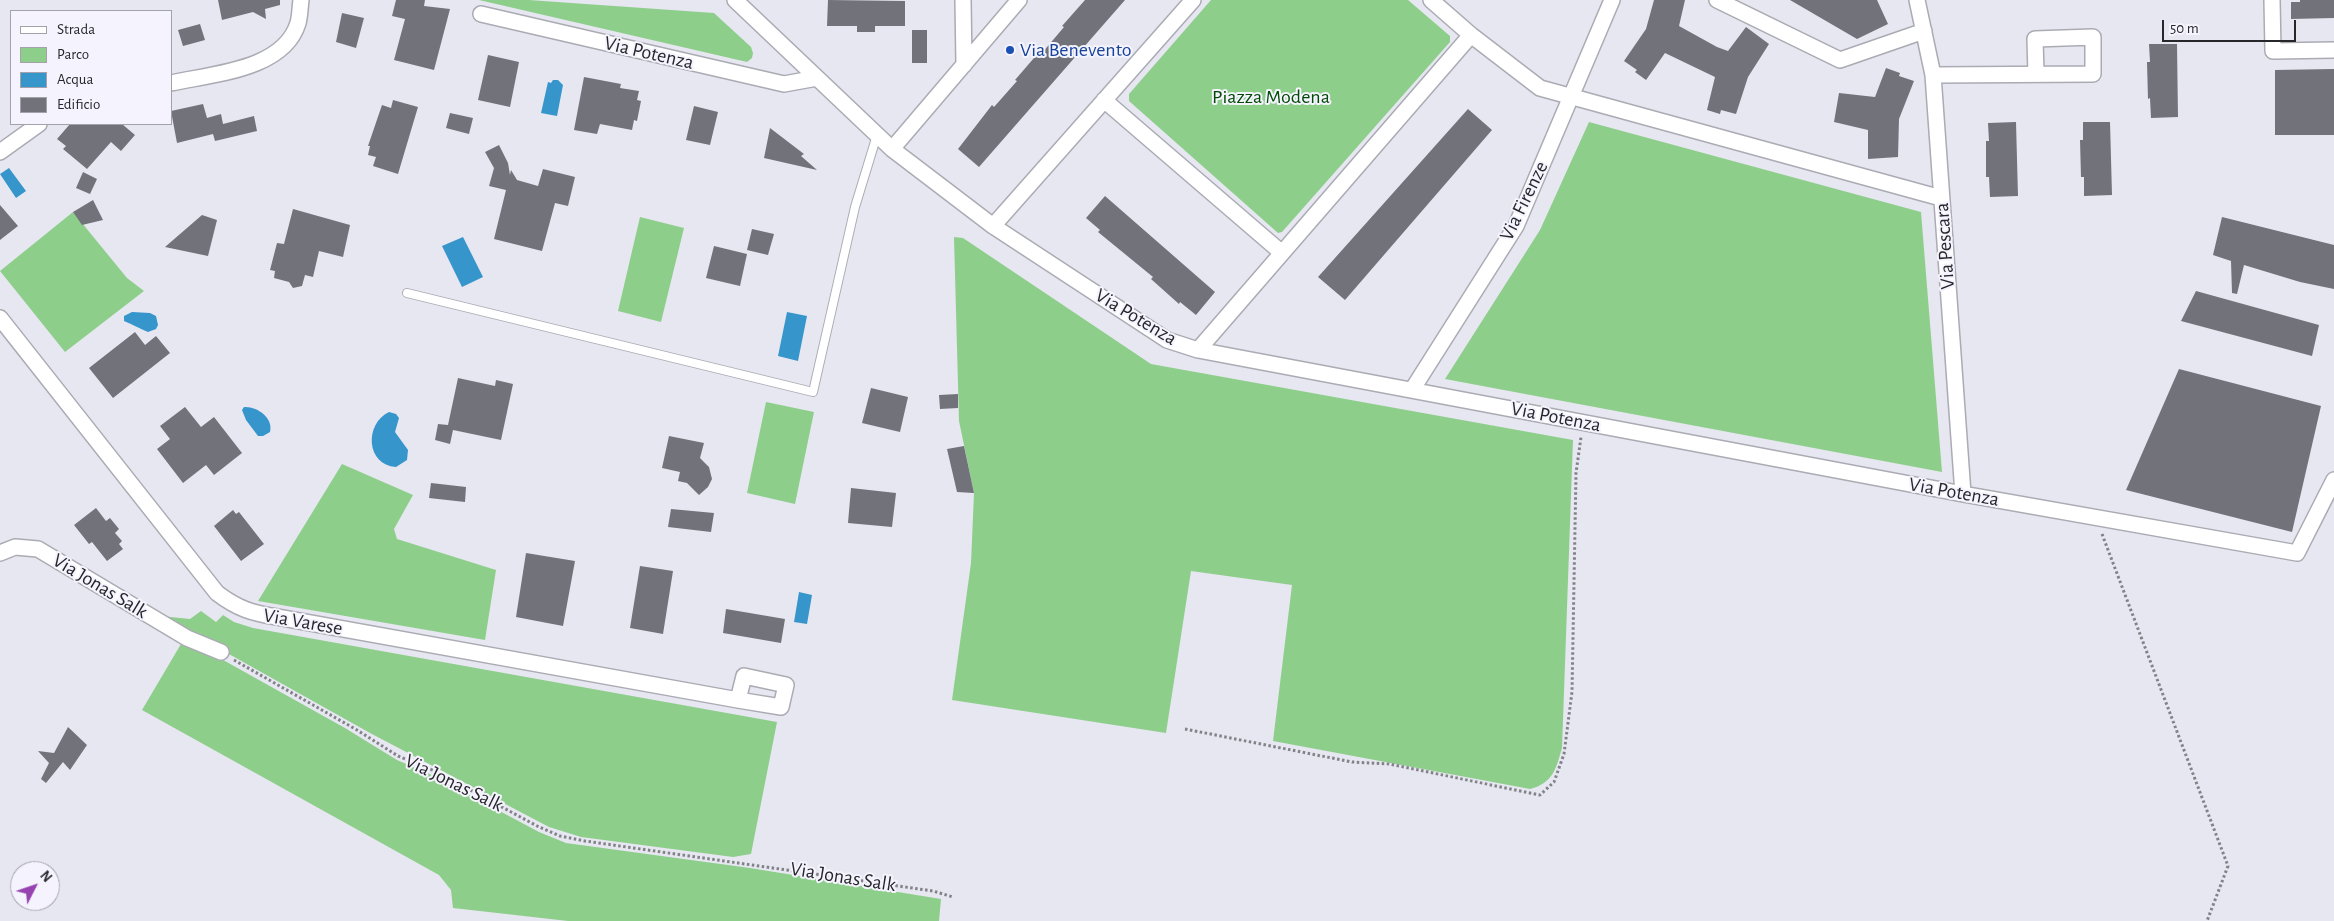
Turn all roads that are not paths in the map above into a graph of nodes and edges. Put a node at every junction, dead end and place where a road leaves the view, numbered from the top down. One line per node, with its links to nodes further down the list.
1 (301, 0): 19 (street)
2 (735, 0): 18 (street, Via Potenza)
3 (963, 0): 15 (street)
4 (1019, 0): 15 (street)
5 (1193, 0): 21 (street)
6 (1431, 0): 13 (street)
7 (1612, 0): 20 (street, Via Firenze)
8 (1718, 0): 12 (street)
9 (1917, 0): 12 (street, Via Pescara)
10 (2272, 0): 14 (street)
11 (481, 14): 18 (street, Via Potenza)
12 (1924, 31): 16 (street, Via Pescara)
13 (1471, 35): 20 (street); 28 (street)
14 (2334, 50)
15 (964, 65): 24 (street)
16 (1933, 74): 17 (street); 26 (street, Via Pescara)
17 (2036, 74)
18 (817, 78): 23 (street, Via Potenza)
19 (172, 83)
20 (1571, 97): 26 (street); 32 (street, Via Firenze)
21 (1104, 100): 27 (street); 28 (street)
22 (38, 125): 25 (street)
23 (876, 135): 24 (street, Via Potenza); 29 (lane)
24 (892, 149): 27 (street, Via Potenza)
25 (0, 152)
26 (1941, 198): 34 (street, Via Pescara)
27 (993, 226): 31 (street, Via Potenza)
28 (1282, 253): 31 (street)
29 (407, 293)
30 (0, 318): 37 (street, Via Varese)
31 (1198, 350): 32 (street, Via Potenza)
32 (1412, 390): 34 (street, Via Potenza)
33 (2334, 480): 34 (street, Via Potenza)
34 (1963, 494)
35 (0, 553): 36 (street, Via Jonas Salk)
36 (221, 652)
37 (738, 700)

